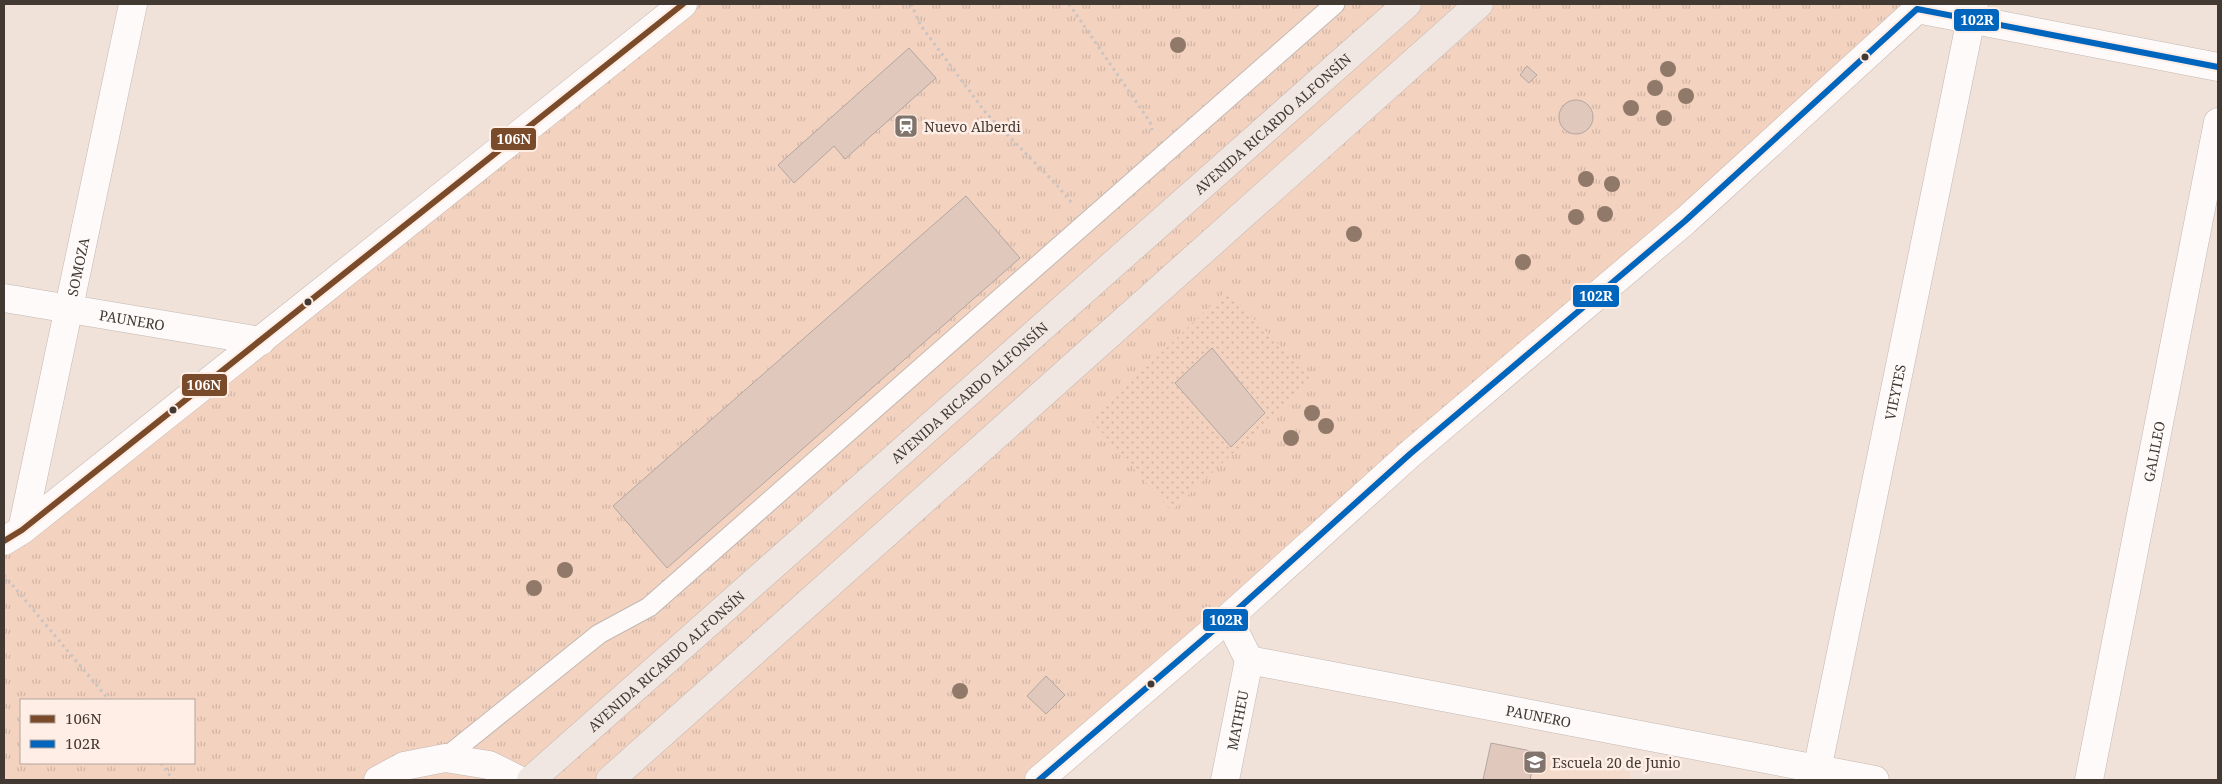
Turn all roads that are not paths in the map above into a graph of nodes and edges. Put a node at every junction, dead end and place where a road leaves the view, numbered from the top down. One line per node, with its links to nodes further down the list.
1 (133, 4): 11 (street, SOMOZA)
2 (683, 4): 12 (street)
3 (1335, 4): 16 (lane)
4 (1407, 4): 20 (highway, AVENIDA RICARDO ALFONSÍN)
5 (1479, 4): 21 (highway)
6 (1920, 6): 7 (street); 14 (street)
7 (1972, 12): 8 (street); 17 (street, VIEYTES)
8 (2218, 67)
9 (2218, 122): 25 (street, GALILEO)
10 (4, 298): 11 (street, PAUNERO)
11 (69, 309): 12 (street, PAUNERO); 13 (street, SOMOZA)
12 (261, 341): 13 (street)
13 (13, 536)
14 (1228, 618): 15 (street); 22 (street)
15 (1250, 660): 17 (street, PAUNERO); 23 (street, MATHEU)
16 (445, 758): 18 (street); 19 (street)
17 (1816, 775): 24 (street, PAUNERO)
18 (378, 780)
19 (519, 780)
20 (531, 780)
21 (610, 780)
22 (1039, 780)
23 (1225, 780)
24 (1875, 780)
25 (2089, 780)

